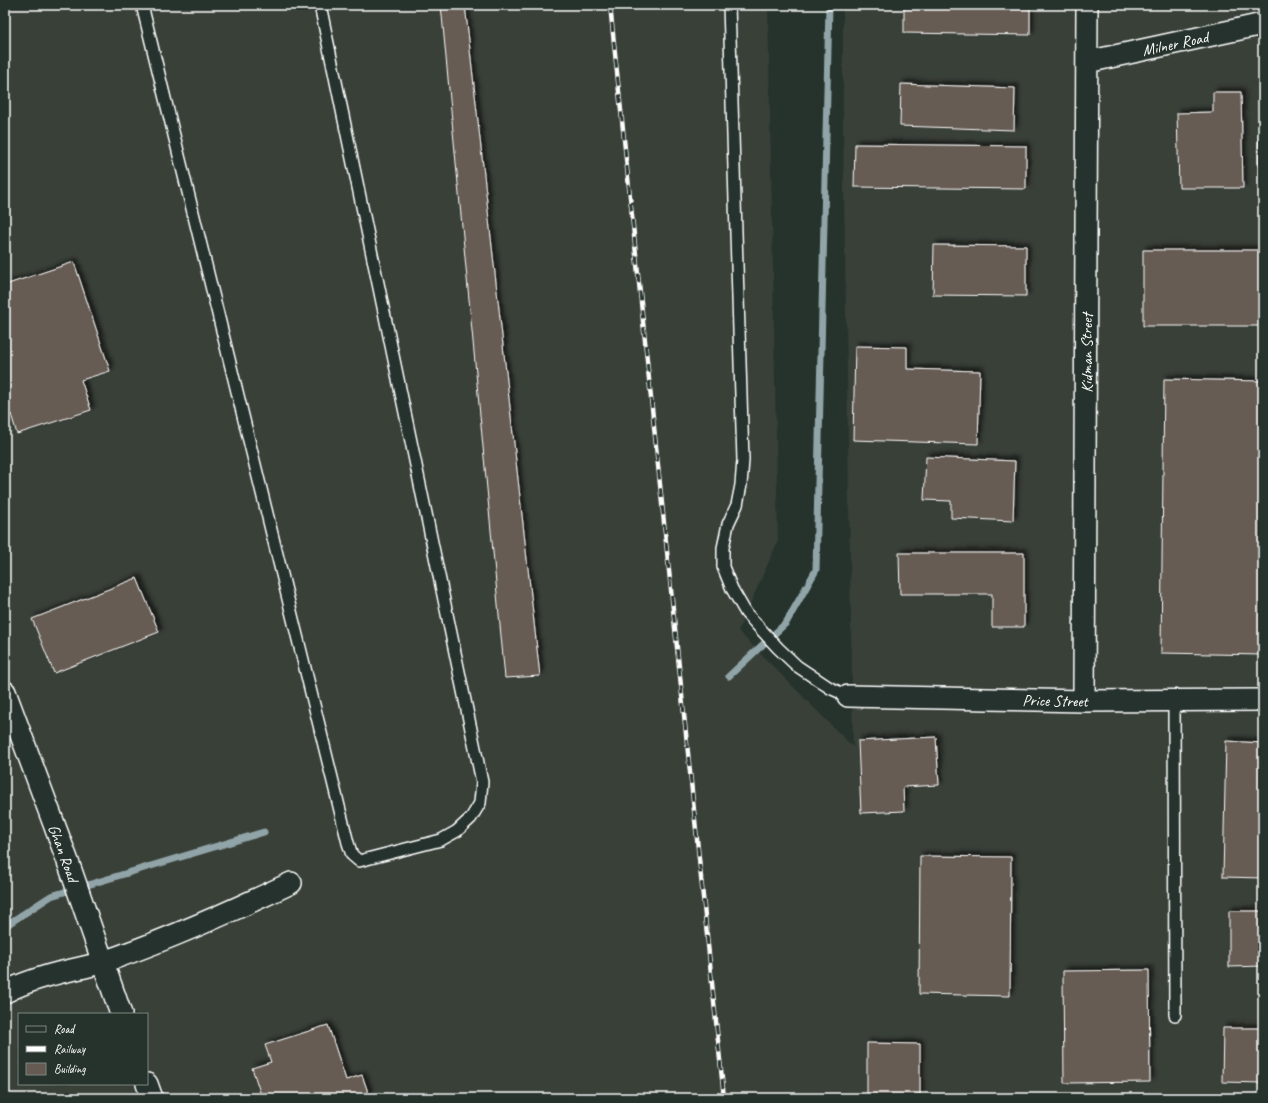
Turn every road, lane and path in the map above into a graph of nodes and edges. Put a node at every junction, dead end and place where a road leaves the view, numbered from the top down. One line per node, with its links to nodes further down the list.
1 (142, 5): 2 (lane)
2 (320, 5)
3 (729, 5): 8 (lane)
4 (1087, 5): 6 (street, Kidman Street)
5 (1263, 24): 6 (street, Milner Road)
6 (1087, 62): 10 (street, Kidman Street)
7 (5, 692): 13 (street, Ghan Road)
8 (848, 696): 10 (street, Price Street)
9 (1263, 700): 11 (street, Price Street)
10 (1084, 701): 11 (street, Price Street)
11 (1174, 701): 16 (lane)
12 (291, 883): 13 (street)
13 (102, 962): 14 (street); 15 (street, Ghan Road)
14 (5, 992)
15 (122, 1013)
16 (1175, 1015)
17 (147, 1085): 18 (street)
18 (152, 1098)

